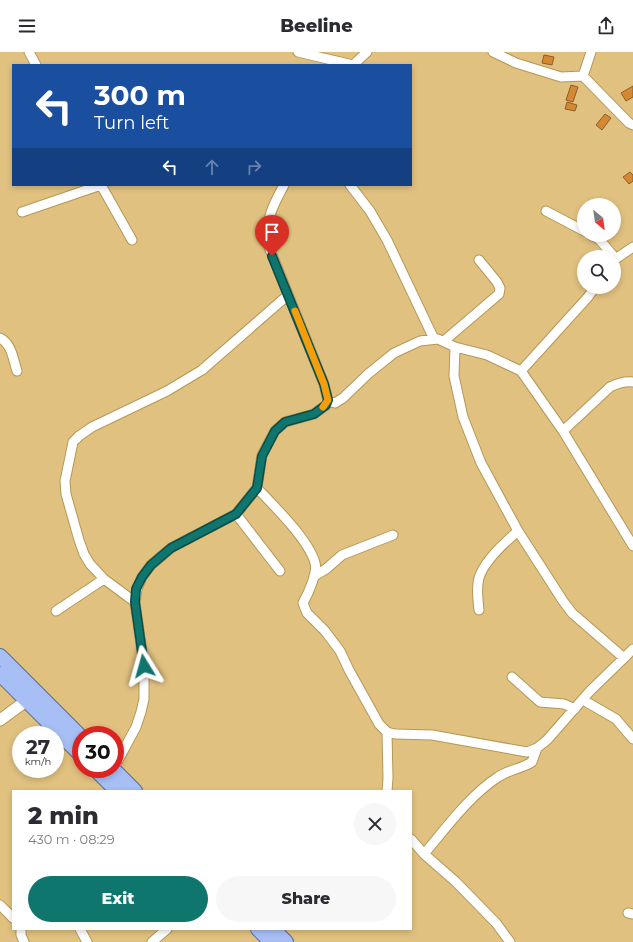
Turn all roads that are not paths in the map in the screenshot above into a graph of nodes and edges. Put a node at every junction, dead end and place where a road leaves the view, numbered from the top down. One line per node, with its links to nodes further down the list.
1 (29, 52): 6 (street)
2 (298, 52): 7 (street)
3 (367, 52): 8 (street)
4 (493, 52): 9 (street)
5 (591, 52): 9 (street)
6 (35, 64)
7 (349, 64)
8 (354, 64)
9 (583, 76): 10 (street)
10 (633, 125)
11 (98, 186): 16 (street)
12 (102, 186): 18 (street)
13 (283, 186): 25 (street)
14 (351, 186): 27 (street)
15 (546, 211): 17 (street)
16 (22, 212)
17 (577, 228)
18 (132, 240)
19 (601, 242): 21 (street)
20 (633, 247): 22 (street)
21 (608, 250)
22 (621, 255)
23 (478, 260): 28 (street)
24 (590, 294): 31 (street)
25 (288, 295): 33 (street); 42 (street)
26 (0, 338): 30 (street)
27 (434, 339): 28 (street); 33 (street)
28 (444, 342): 29 (street)
29 (455, 347): 31 (street); 37 (street)
30 (17, 371)
31 (521, 371): 34 (street)
32 (633, 382): 34 (street)
33 (328, 400): 35 (street)
34 (563, 430): 39 (street)
35 (257, 488): 36 (street); 41 (street)
36 (236, 514): 40 (street); 43 (street)
37 (518, 531): 44 (street); 48 (street)
38 (393, 535): 41 (street)
39 (633, 546)
40 (280, 571)
41 (314, 576): 56 (street)
42 (104, 579): 43 (street); 45 (street)
43 (135, 602): 60 (street)
44 (478, 610)
45 (56, 611)
46 (633, 649): 48 (street)
47 (0, 656): 55 (main road)
48 (624, 658): 51 (street)
49 (0, 674): 52 (main road)
50 (512, 677): 53 (street)
51 (583, 700): 53 (street); 57 (street)
52 (26, 701): 54 (street); 58 (main road)
53 (574, 709): 59 (street)
54 (0, 720)
55 (72, 728)
56 (387, 732): 59 (street); 65 (street)
57 (633, 739)
58 (72, 746)
59 (537, 748): 67 (street)
60 (124, 749)
61 (104, 778): 63 (main road)
62 (122, 778): 64 (main road)
63 (116, 790)
64 (134, 790)
65 (387, 790)
66 (412, 840): 67 (street)
67 (424, 854): 80 (street)
68 (0, 905): 69 (street)
69 (12, 917)
70 (21, 930): 75 (street)
71 (81, 930): 76 (street)
72 (166, 930): 77 (street)
73 (259, 930): 78 (main road)
74 (274, 930): 79 (main road)
75 (24, 942)
76 (87, 942)
77 (152, 942)
78 (271, 942)
79 (286, 942)
80 (510, 942)

